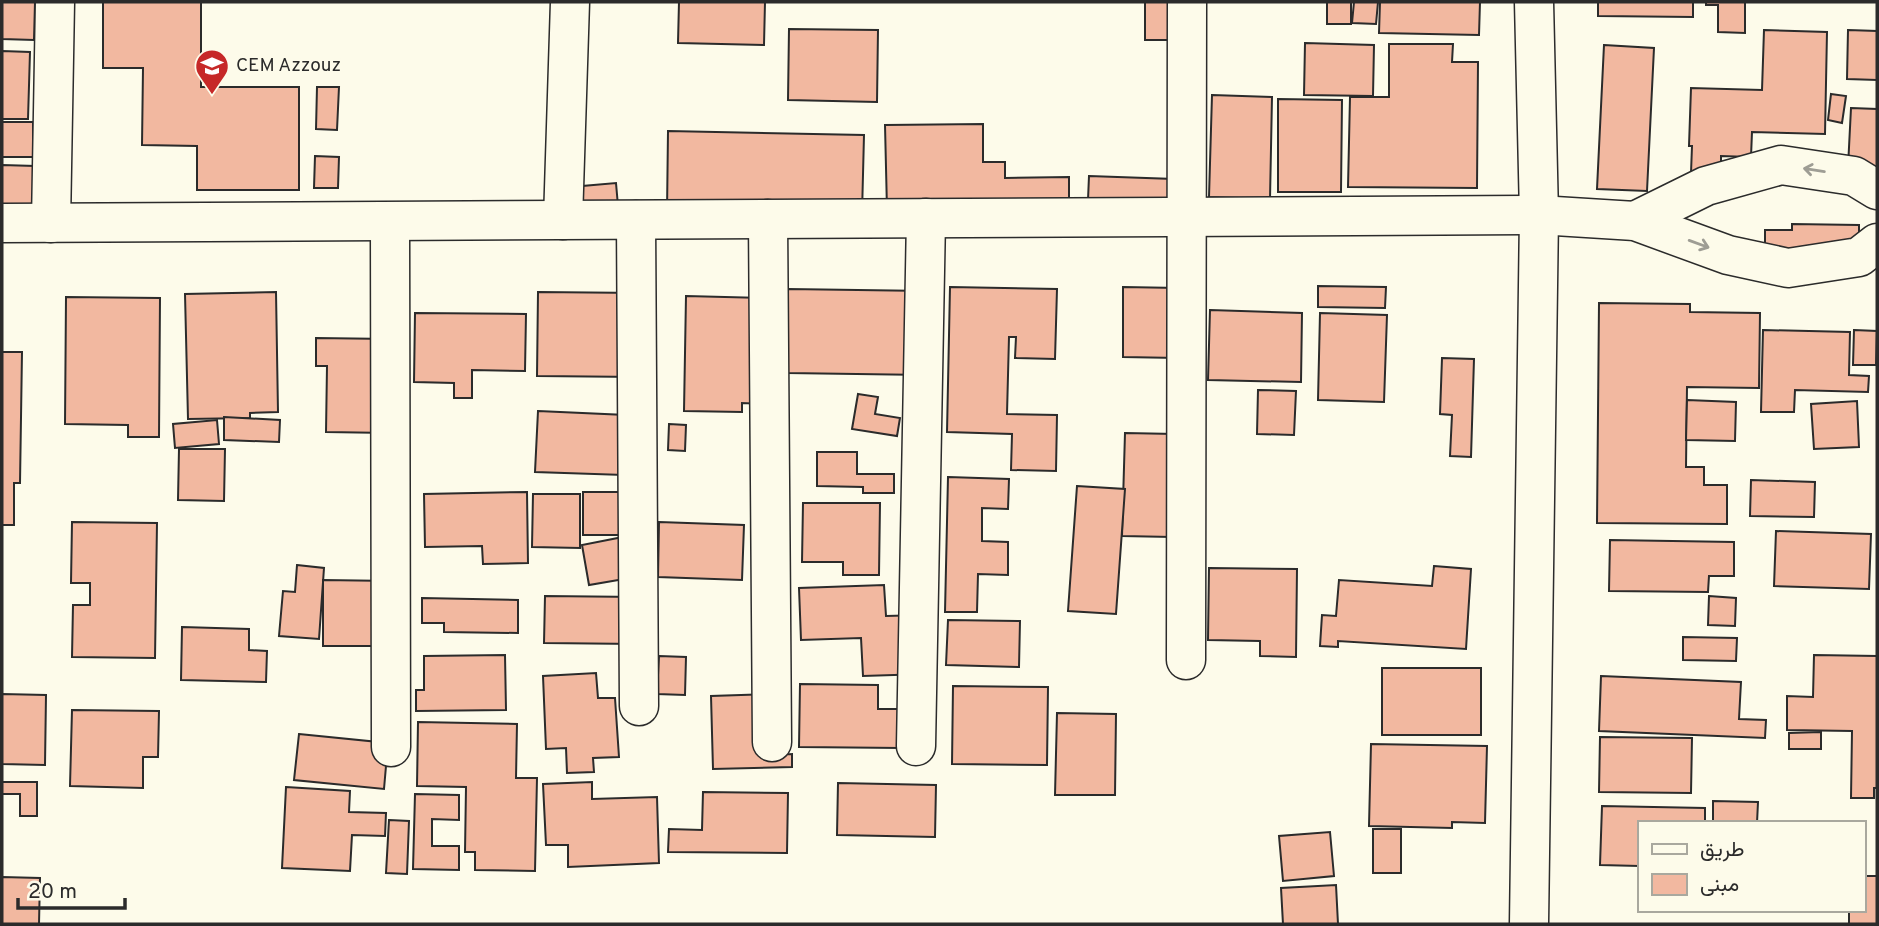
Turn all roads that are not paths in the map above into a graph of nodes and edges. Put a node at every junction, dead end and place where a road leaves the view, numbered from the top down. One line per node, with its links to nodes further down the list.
1 (55, 2): 15 (street)
2 (570, 2): 10 (street)
3 (1187, 2): 7 (street)
4 (1534, 2): 6 (street)
5 (1877, 190): 12 (street, one-way to 12)
6 (1539, 215): 7 (street); 12 (street); 22 (street)
7 (1187, 217): 8 (street); 17 (street)
8 (926, 218): 9 (street); 20 (street)
9 (768, 219): 11 (street); 19 (street)
10 (563, 220): 11 (street); 13 (street)
11 (636, 220): 18 (street)
12 (1635, 221): 16 (street, one-way to 16)
13 (390, 222): 15 (street); 21 (street)
14 (2, 223): 15 (street)
15 (51, 223)
16 (1877, 243)
17 (1186, 660)
18 (639, 706)
19 (772, 742)
20 (916, 746)
21 (391, 747)
22 (1529, 924)

